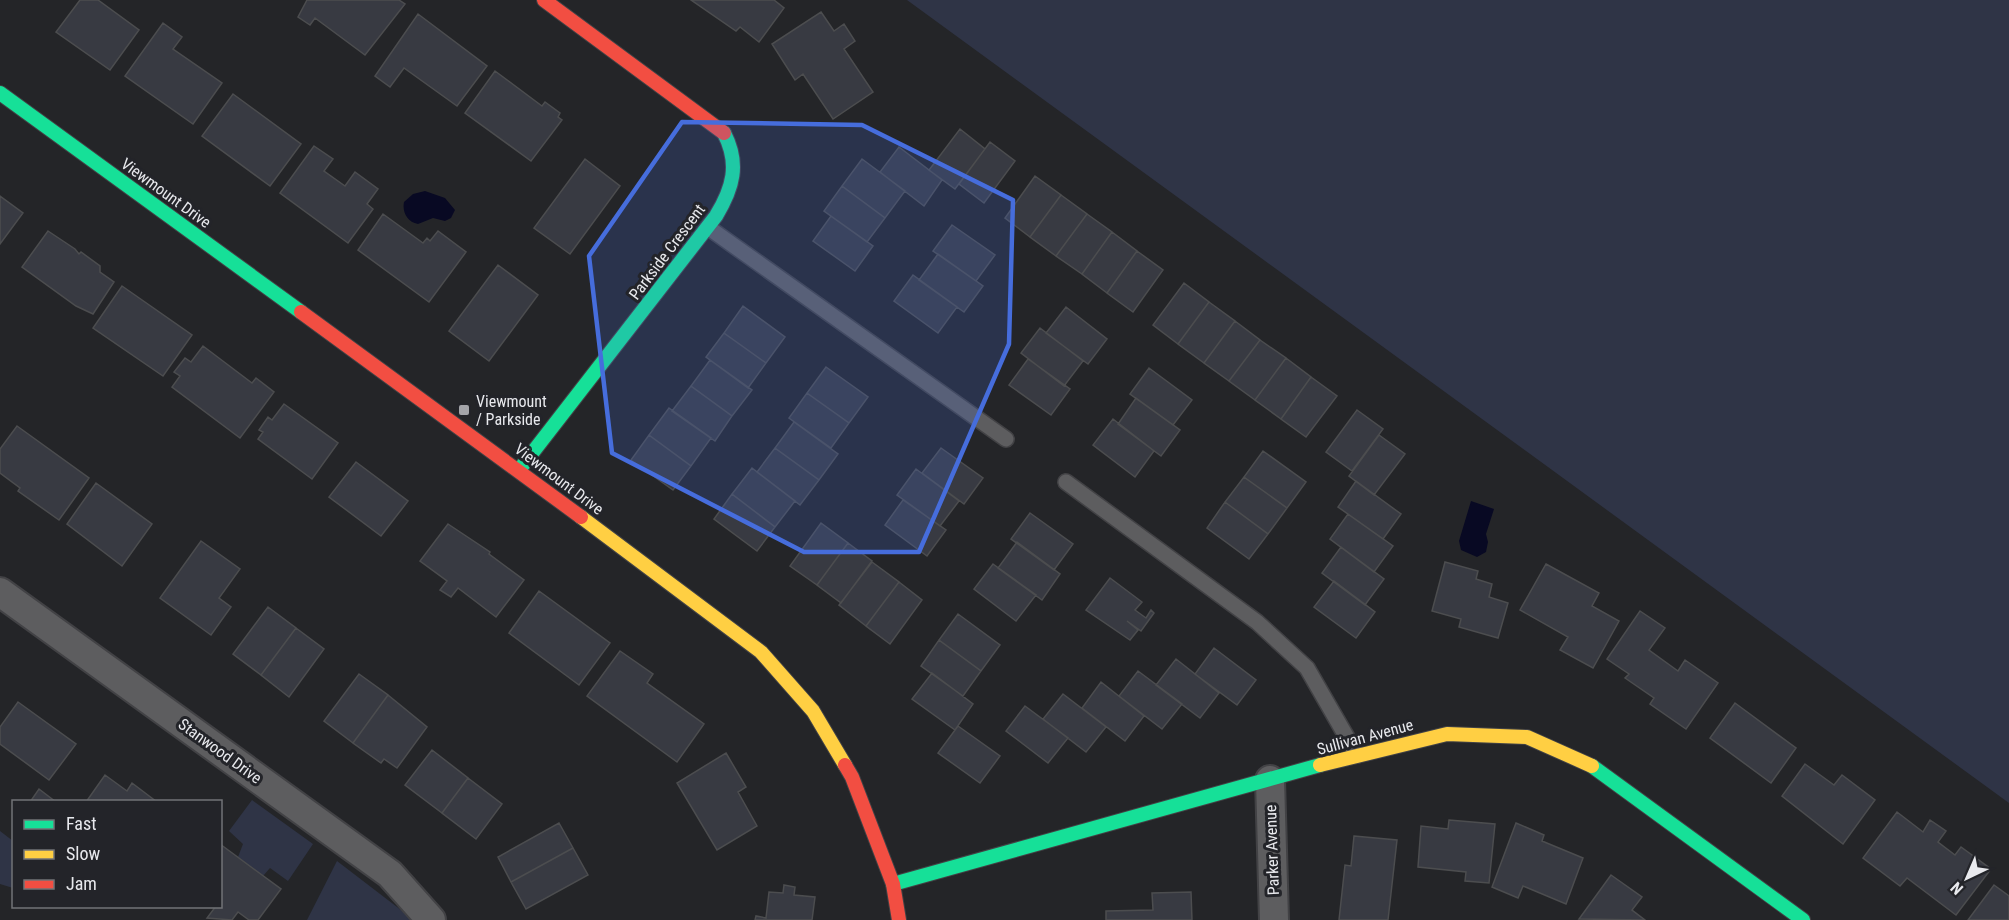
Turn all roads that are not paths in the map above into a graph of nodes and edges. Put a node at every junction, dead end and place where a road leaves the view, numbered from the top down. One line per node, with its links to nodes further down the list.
1 (544, 0): 3 (street, Parkside Crescent)
2 (0, 93): 5 (street, Viewmount Drive)
3 (709, 228): 4 (lane); 5 (street, Parkside Crescent)
4 (1006, 439)
5 (519, 470): 10 (street, Viewmount Drive)
6 (1066, 482): 8 (lane)
7 (0, 592): 11 (street, Stanwood Drive)
8 (1357, 755): 9 (street, Sullivan Avenue); 14 (street, Sullivan Avenue)
9 (1270, 780): 10 (street, Sullivan Avenue); 13 (street, Parker Avenue)
10 (894, 884): 12 (street, Viewmount Drive)
11 (431, 920)
12 (898, 920)
13 (1274, 920)
14 (1803, 920)

